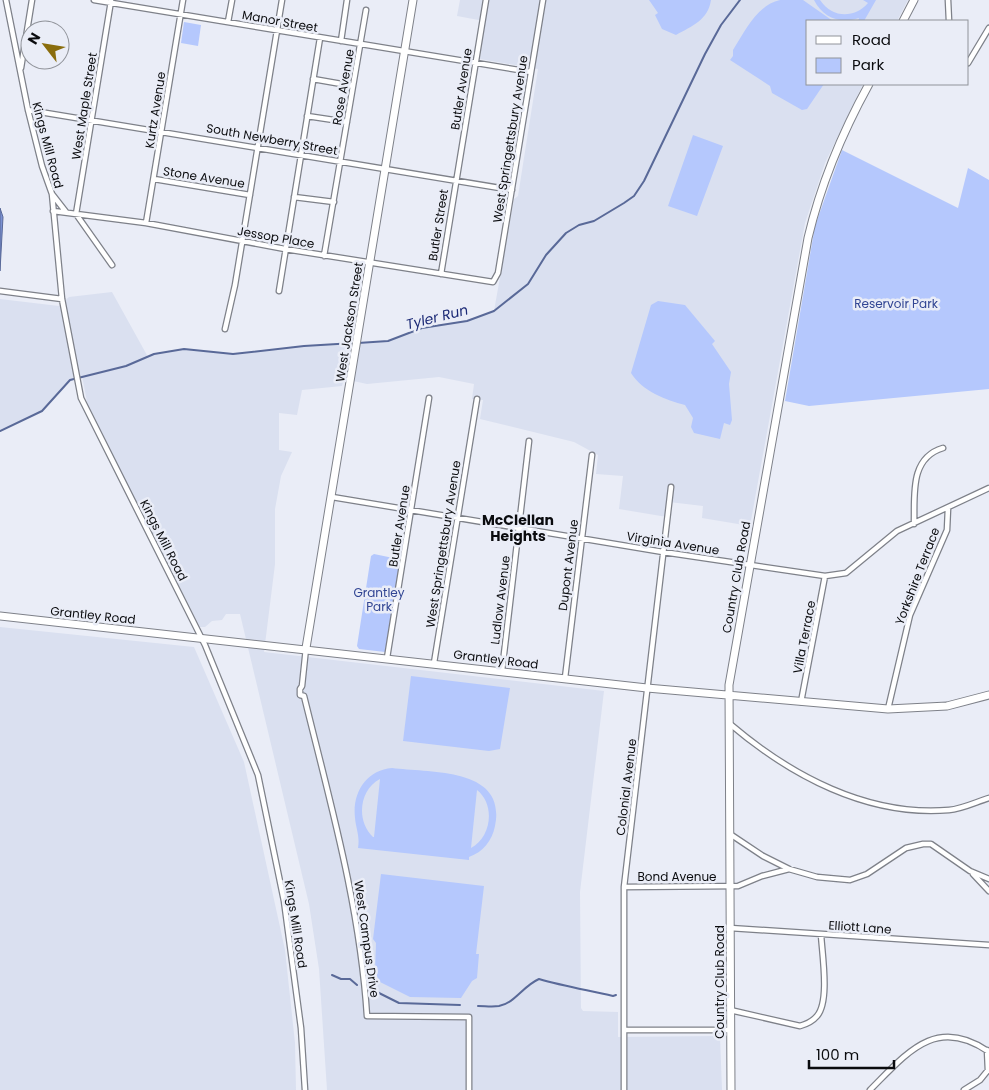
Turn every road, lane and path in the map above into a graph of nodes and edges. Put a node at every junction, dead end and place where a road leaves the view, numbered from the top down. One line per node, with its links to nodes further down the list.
1 (6, 0): 27 (street, Kings Mill Road)
2 (32, 0): 27 (street)
3 (94, 0): 13 (street, Manor Street)
4 (183, 0): 15 (street, Kurtz Avenue)
5 (232, 0): 18 (street)
6 (282, 0): 20 (street)
7 (347, 0): 22 (street, Rose Avenue)
8 (413, 0): 24 (street, West Jackson Street)
9 (486, 0): 26 (street, Butler Avenue)
10 (543, 0): 28 (street, West Springettsbury Avenue)
11 (914, 0): 16 (street)
12 (948, 0): 17 (street)
13 (111, 2): 15 (street, Manor Street); 34 (street, West Maple Street)
14 (366, 10): 23 (street, Rose Avenue)
15 (181, 14): 18 (street, Manor Street); 36 (street, Kurtz Avenue)
16 (904, 20)
17 (949, 20)
18 (228, 22): 20 (street, Manor Street)
19 (989, 28): 25 (street)
20 (277, 31): 21 (street, Manor Street); 37 (street)
21 (320, 38): 22 (street, Manor Street); 29 (street)
22 (341, 41): 23 (street, Manor Street)
23 (361, 44): 24 (street, Manor Street); 31 (street, Rose Avenue)
24 (404, 52): 26 (street, Manor Street); 40 (street, West Jackson Street)
25 (969, 61)
26 (475, 63): 28 (street, Manor Street); 42 (street, Butler Avenue)
27 (20, 72): 32 (street, Kings Mill Road)
28 (530, 72): 43 (street, West Springettsbury Avenue)
29 (313, 79): 31 (street); 33 (street)
30 (868, 85): 78 (street, Country Club Road)
31 (353, 86): 35 (street, Rose Avenue)
32 (28, 110): 34 (street, South Newberry Street); 44 (street, Kings Mill Road)
33 (307, 116): 35 (street); 38 (street)
34 (91, 119): 36 (street, South Newberry Street); 50 (street, West Maple Street)
35 (347, 122): 39 (street, Rose Avenue)
36 (161, 131): 37 (street, South Newberry Street); 41 (street, Kurtz Avenue)
37 (258, 148): 38 (street, South Newberry Street); 45 (street)
38 (300, 155): 39 (street, South Newberry Street); 46 (street)
39 (341, 162): 40 (street, South Newberry Street); 47 (street, Rose Avenue)
40 (386, 169): 42 (street, South Newberry Street); 55 (street, West Jackson Street)
41 (154, 179): 45 (street, Stone Avenue); 51 (street, Kurtz Avenue)
42 (456, 181): 43 (street, South Newberry Street); 57 (street, Butler Street)
43 (512, 190): 58 (street, West Springettsbury Avenue)
44 (52, 194): 48 (street, Kings Mill Road); 49 (street)
45 (250, 195): 52 (street)
46 (294, 196): 47 (street); 53 (street)
47 (334, 202): 54 (street, Rose Avenue)
48 (53, 211): 49 (street, Jessop Place); 61 (street, Kings Mill Road)
49 (66, 212): 50 (street, Jessop Place)
50 (76, 214): 51 (street, Jessop Place); 56 (street)
51 (146, 223): 52 (street, Jessop Place)
52 (242, 241): 53 (street, Jessop Place); 62 (street)
53 (285, 249): 54 (street, Jessop Place); 60 (street)
54 (324, 256): 55 (street, Jessop Place)
55 (370, 262): 57 (street, Jessop Place); 70 (street, West Jackson Street)
56 (112, 265)
57 (441, 274): 58 (street, Jessop Place)
58 (495, 281)
59 (0, 291): 61 (street)
60 (279, 291)
61 (62, 299): 81 (street, Kings Mill Road)
62 (225, 329)
63 (430, 398): 72 (street, Butler Avenue)
64 (477, 399): 73 (street, West Springettsbury Avenue)
65 (529, 441): 75 (street, Ludlow Avenue)
66 (943, 448): 74 (street)
67 (592, 455): 76 (street, Dupont Avenue)
68 (671, 487): 77 (street, Colonial Avenue)
69 (989, 488): 71 (street, Virginia Avenue)
70 (332, 497): 72 (street, Virginia Avenue); 82 (street, West Jackson Street)
71 (948, 508): 74 (street, Virginia Avenue); 91 (street, Yorkshire Terrace)
72 (412, 511): 73 (street, Virginia Avenue); 83 (street, Butler Avenue)
73 (458, 518): 75 (street, Virginia Avenue); 84 (street, West Springettsbury Avenue)
74 (914, 524): 79 (street, Virginia Avenue)
75 (519, 528): 76 (street, Virginia Avenue); 85 (street, Ludlow Avenue)
76 (582, 538): 77 (street, Virginia Avenue); 86 (street, Dupont Avenue)
77 (663, 552): 78 (street, Virginia Avenue); 87 (street, Colonial Avenue)
78 (749, 566): 79 (street, Virginia Avenue); 88 (street, Country Club Road)
79 (826, 576): 90 (street, Villa Terrace)
80 (0, 616): 81 (street, Grantley Road)
81 (200, 637): 82 (street, Grantley Road); 109 (street, Kings Mill Road)
82 (306, 648): 83 (street, Grantley Road); 110 (street, West Campus Drive)
83 (387, 658): 84 (street, Grantley Road)
84 (434, 663): 85 (street, Grantley Road)
85 (502, 671): 86 (street, Grantley Road)
86 (565, 678): 87 (street, Grantley Road)
87 (647, 688): 88 (street, Grantley Road); 98 (street, Colonial Avenue)
88 (728, 695): 90 (street, Grantley Road); 92 (street, Country Club Road)
89 (989, 695): 91 (street, Grantley Road)
90 (801, 702): 91 (street, Grantley Road)
91 (888, 709)
92 (729, 723): 93 (street); 94 (street, Country Club Road)
93 (989, 798)
94 (729, 833): 95 (street); 99 (street, Country Club Road)
95 (789, 869): 96 (street); 99 (street, Bond Avenue)
96 (970, 871): 97 (street); 100 (street)
97 (989, 879)
98 (624, 886): 99 (street, Bond Avenue); 105 (street, Colonial Avenue)
99 (730, 886): 101 (street, Country Club Road)
100 (989, 891)
101 (730, 928): 102 (street, Elliott Lane); 104 (street, Country Club Road)
102 (821, 934): 103 (street, Elliott Lane); 104 (street)
103 (989, 945)
104 (730, 1010): 106 (street, Country Club Road)
105 (624, 1030): 106 (street); 111 (street, Colonial Avenue)
106 (730, 1030): 112 (street, Country Club Road)
107 (988, 1051): 108 (street); 113 (street)
108 (988, 1070): 114 (street)
109 (305, 1090)
110 (468, 1090)
111 (624, 1090)
112 (731, 1090)
113 (870, 1090)
114 (964, 1090)

